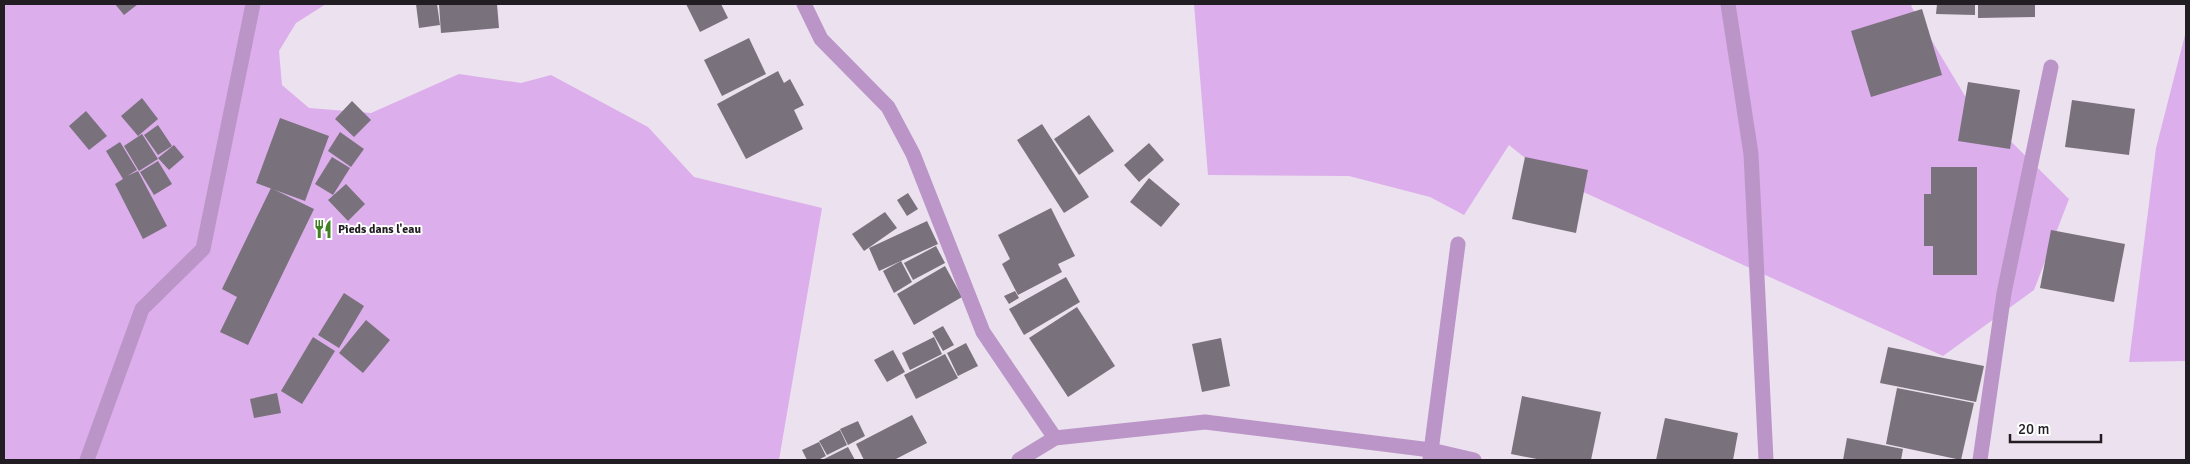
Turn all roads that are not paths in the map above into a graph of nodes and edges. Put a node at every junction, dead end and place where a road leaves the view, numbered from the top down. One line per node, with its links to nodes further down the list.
1 (253, 4): 8 (street)
2 (804, 4): 6 (street)
3 (1728, 4): 11 (street)
4 (2051, 66): 12 (street)
5 (1458, 244): 7 (street)
6 (1055, 438): 7 (street); 9 (street)
7 (1430, 455): 10 (street)
8 (87, 460)
9 (1019, 460)
10 (1474, 460)
11 (1766, 460)
12 (1980, 460)

